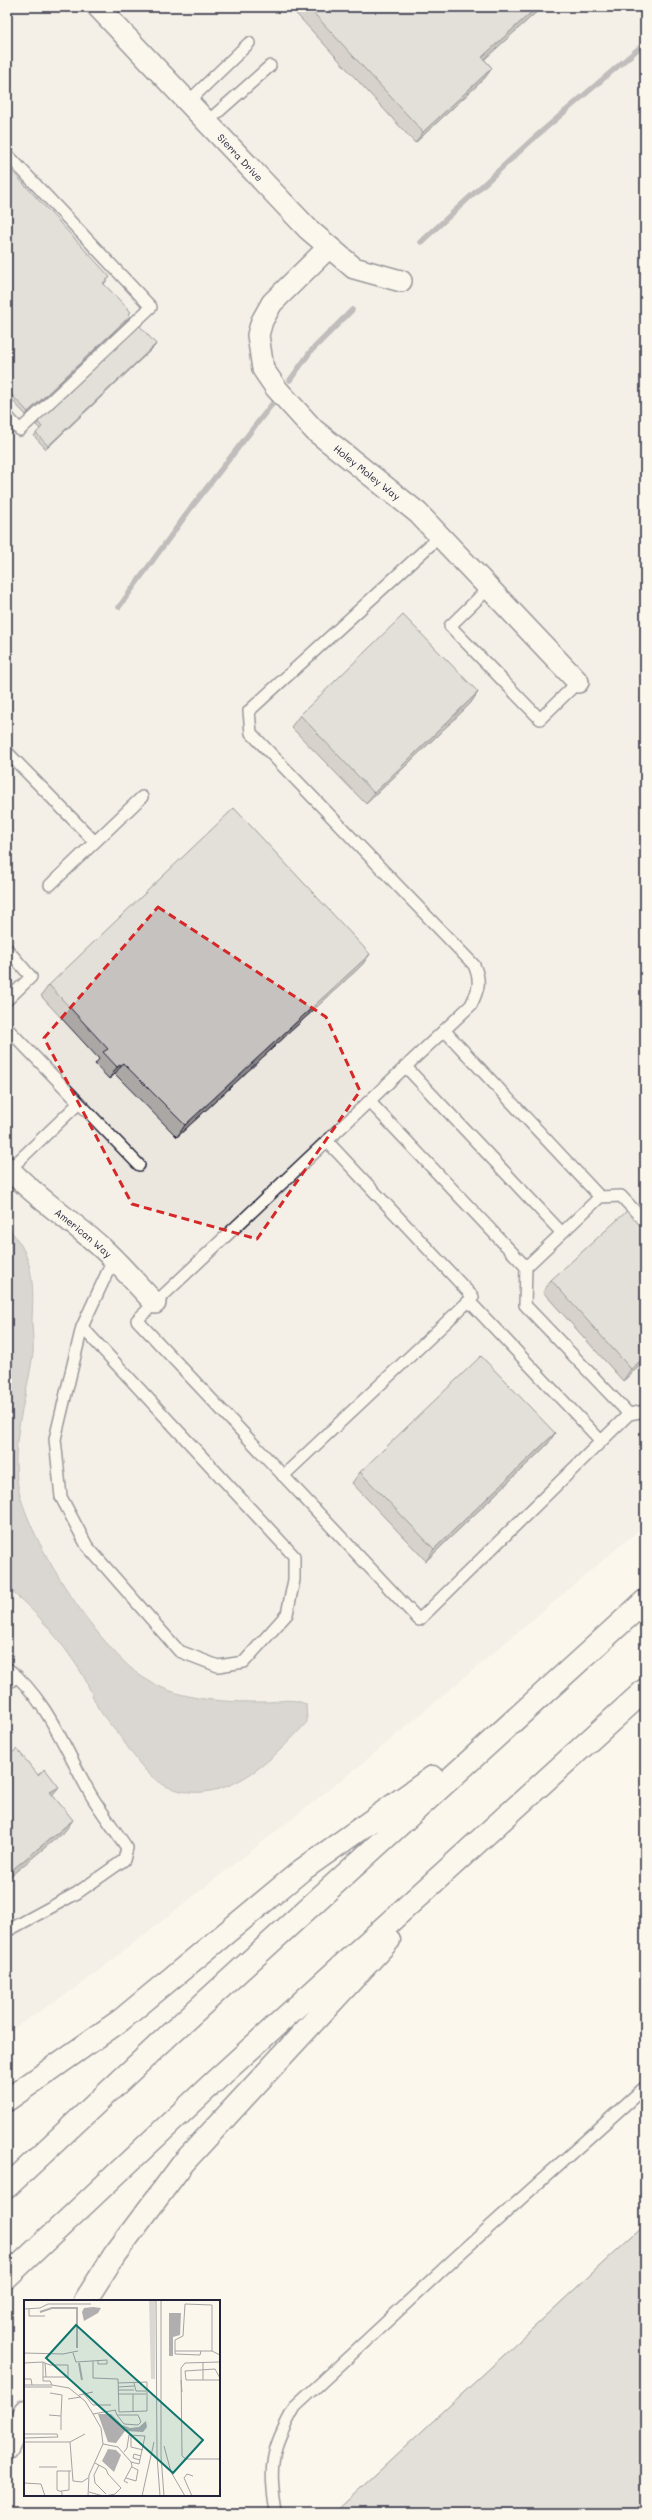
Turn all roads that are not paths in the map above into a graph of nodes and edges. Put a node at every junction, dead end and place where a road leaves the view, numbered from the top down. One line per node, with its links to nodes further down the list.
1 (98, 7): 4 (street, Sierra Drive)
2 (249, 43): 4 (lane)
3 (270, 66): 5 (lane)
4 (188, 102): 5 (street, Sierra Drive)
5 (207, 122): 7 (street, Sierra Drive)
6 (7, 154): 9 (lane)
7 (329, 247): 8 (street, Sierra Drive); 10 (street, Holey Moley Way)
8 (401, 281)
9 (7, 416)
10 (440, 536): 11 (street, Holey Moley Way); 20 (lane)
11 (489, 588): 12 (street, Holey Moley Way); 12 (lane)
12 (578, 682)
13 (7, 752): 15 (lane)
14 (142, 797): 15 (lane)
15 (94, 841): 16 (lane)
16 (50, 886)
17 (7, 949): 18 (lane)
18 (7, 1000)
19 (7, 1028): 23 (lane)
20 (444, 1030): 21 (lane); 27 (lane)
21 (406, 1066): 22 (lane); 29 (lane)
22 (369, 1101): 24 (lane); 31 (lane)
23 (79, 1103): 25 (lane); 26 (lane)
24 (327, 1141): 32 (lane); 33 (lane)
25 (139, 1165)
26 (8, 1168): 30 (street, American Way)
27 (600, 1197): 28 (lane); 29 (lane)
28 (645, 1222)
29 (562, 1233): 31 (lane)
30 (113, 1260): 33 (street, American Way); 34 (lane)
31 (526, 1268): 36 (lane)
32 (469, 1301): 37 (lane); 38 (lane)
33 (155, 1304): 38 (lane)
34 (82, 1327): 34 (lane)
35 (645, 1411): 36 (lane)
36 (629, 1414): 37 (lane)
37 (601, 1441): 38 (lane)
38 (283, 1476)
39 (645, 1601): 44 (highway)
40 (7, 1668): 41 (lane)
41 (17, 1676): 42 (lane); 46 (lane)
42 (7, 1684)
43 (645, 1690): 45 (highway)
44 (511, 1722): 48 (highway); 49 (highway)
45 (490, 1830): 50 (highway); 51 (highway)
46 (7, 1931)
47 (645, 2087): 54 (lane)
48 (7, 2100)
49 (7, 2187)
50 (7, 2277)
51 (86, 2300)
52 (24, 2413): 53 (highway)
53 (7, 2449)
54 (276, 2513)

